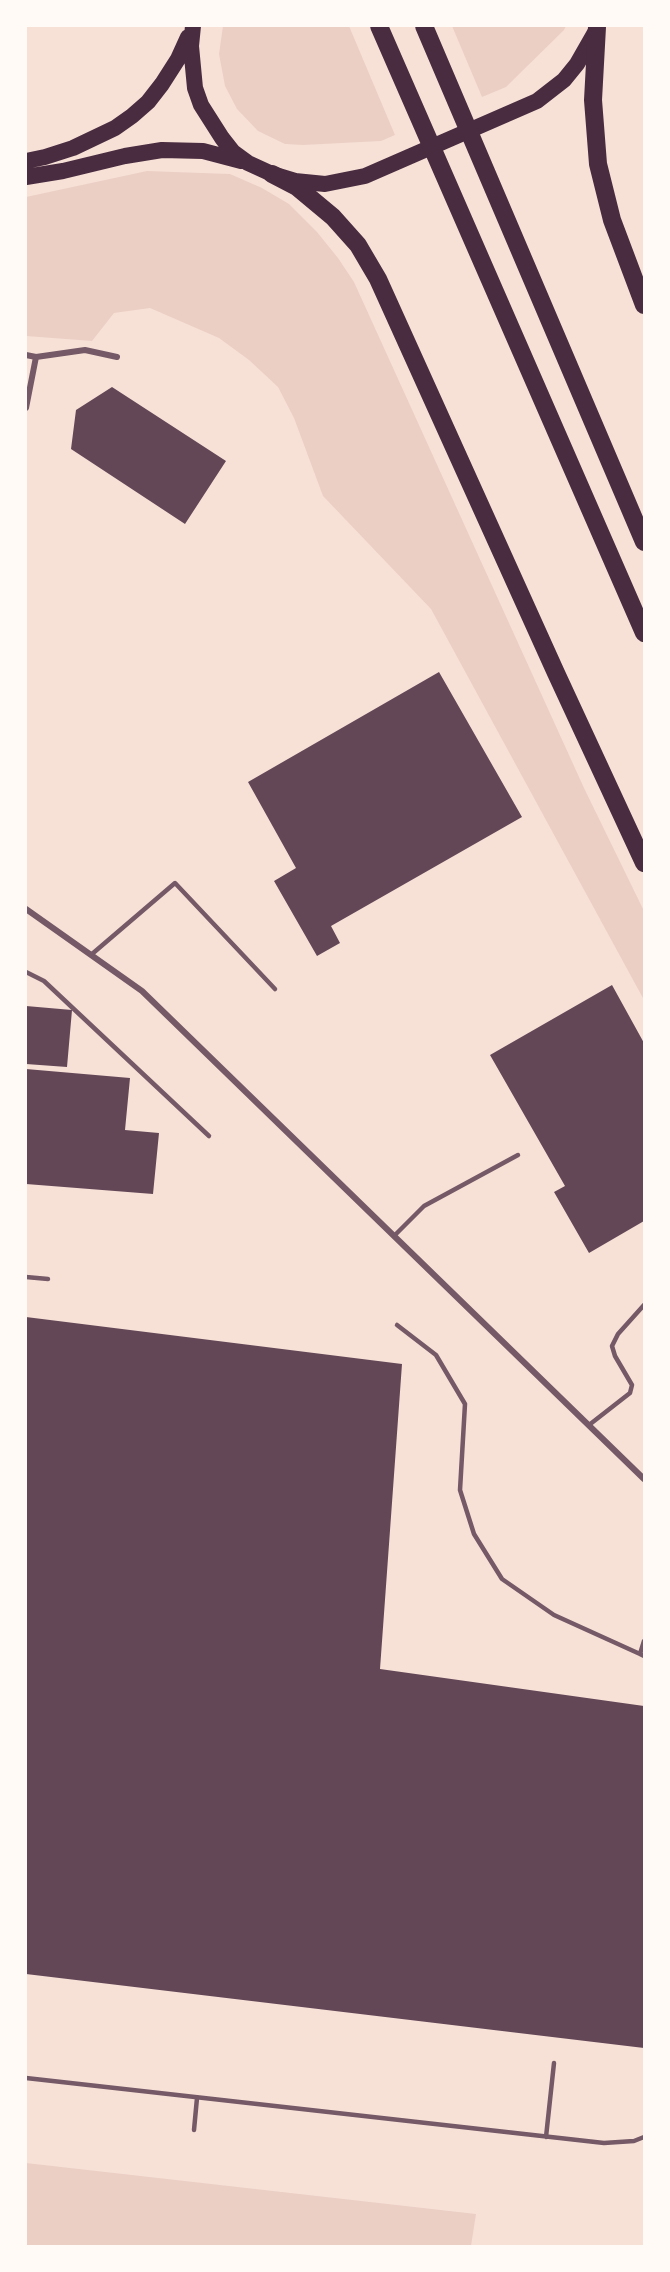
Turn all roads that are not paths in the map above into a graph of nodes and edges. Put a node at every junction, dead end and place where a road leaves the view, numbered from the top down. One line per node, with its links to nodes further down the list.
1 (379, 26): 15 (highway)
2 (424, 26): 14 (highway)
3 (598, 26): 7 (highway); 9 (highway)
4 (193, 27): 5 (highway); 6 (highway)
5 (26, 161)
6 (248, 163): 7 (highway); 8 (highway)
7 (272, 174): 16 (highway)
8 (26, 177)
9 (645, 305)
10 (26, 356): 11 (street)
11 (36, 357): 12 (street); 13 (street)
12 (117, 357)
13 (26, 408)
14 (645, 542)
15 (645, 633)
16 (645, 863)
17 (26, 909): 18 (street)
18 (92, 954): 20 (lane); 23 (street)
19 (26, 972): 21 (lane)
20 (275, 989)
21 (209, 1136)
22 (518, 1155): 23 (lane)
23 (394, 1236): 28 (street)
24 (26, 1276): 25 (lane)
25 (48, 1279)
26 (645, 1305): 28 (lane)
27 (397, 1325): 31 (lane)
28 (589, 1425): 29 (street)
29 (645, 1479)
30 (645, 1641): 31 (lane)
31 (642, 1655)
32 (554, 2063): 36 (lane)
33 (26, 2078): 34 (lane)
34 (197, 2098): 35 (lane); 36 (lane)
35 (194, 2130)
36 (546, 2137): 37 (lane)
37 (645, 2137)

